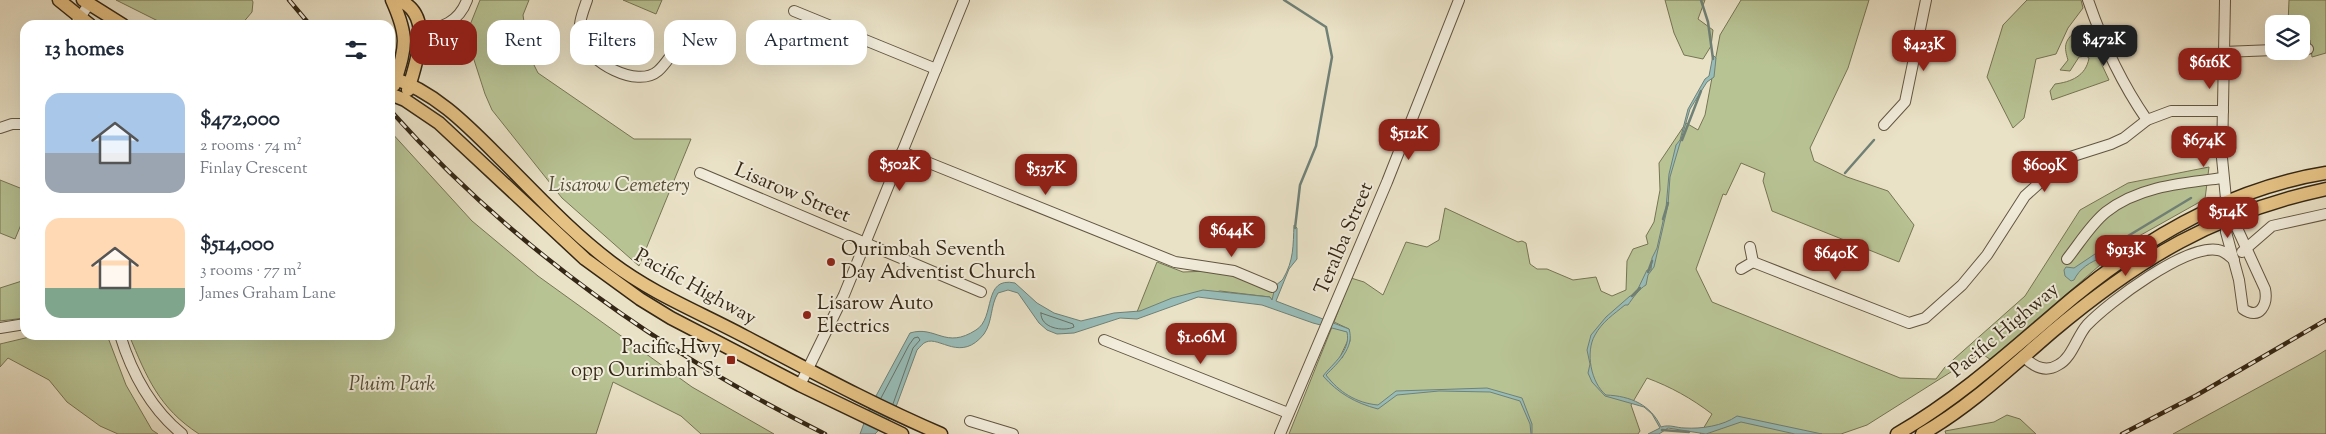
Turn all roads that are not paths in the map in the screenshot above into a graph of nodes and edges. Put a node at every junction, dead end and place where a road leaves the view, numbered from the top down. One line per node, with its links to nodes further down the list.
1 (59, 0): 13 (main road)
2 (392, 0): 19 (main road)
3 (398, 0): 16 (main road)
4 (468, 0): 17 (street)
5 (587, 0): 23 (street)
6 (964, 0): 24 (street)
7 (1459, 0): 59 (street, Teralba Street)
8 (1926, 0): 33 (street)
9 (2088, 0): 31 (street)
10 (2225, 0): 21 (street)
11 (86, 2): 14 (street); 15 (main road)
12 (794, 11): 24 (street)
13 (78, 20)
14 (82, 20)
15 (115, 20)
16 (417, 20)
17 (454, 20)
18 (410, 36): 19 (main road)
19 (405, 42): 25 (main road)
20 (2265, 50): 21 (street)
21 (2223, 52): 30 (street)
22 (416, 65): 27 (main road)
23 (664, 65)
24 (936, 69): 35 (street)
25 (395, 72)
26 (395, 79): 27 (main road, Pacific Highway)
27 (410, 84): 29 (main road); 57 (main road, Pacific Highway)
28 (395, 96): 29 (main road, Pacific Highway)
29 (405, 100): 58 (main road, Pacific Highway)
30 (2223, 112): 31 (street); 38 (street)
31 (2147, 120): 48 (street)
32 (20, 124): 34 (street)
33 (1884, 125)
34 (0, 128)
35 (902, 152): 43 (street); 50 (street)
36 (2326, 173): 40 (main road, Pacific Highway)
37 (700, 174): 43 (street, Lisarow Street)
38 (2223, 178): 40 (street); 46 (street)
39 (2326, 189): 42 (main road, Pacific Highway)
40 (2226, 202): 42 (street); 62 (main road, Pacific Highway)
41 (2326, 214): 45 (street)
42 (2228, 219): 45 (street); 47 (street); 56 (main road, Pacific Highway)
43 (865, 243): 51 (street, Lisarow Street); 57 (street)
44 (1750, 247): 48 (street)
45 (2246, 247): 47 (street); 47 (street)
46 (2067, 259)
47 (2234, 260): 56 (street)
48 (1753, 262): 49 (street)
49 (1741, 269)
50 (1272, 287)
51 (981, 292)
52 (20, 325): 53 (street)
53 (0, 328)
54 (122, 340): 63 (street)
55 (1104, 340): 59 (street)
56 (2024, 357): 67 (main road, Pacific Highway)
57 (808, 371): 58 (street); 64 (main road, Pacific Highway)
58 (800, 385): 61 (main road, Pacific Highway)
59 (1288, 413): 66 (street, Teralba Street)
60 (970, 421): 65 (street)
61 (898, 432)
62 (1900, 432)
63 (182, 434)
64 (941, 434)
65 (1012, 434)
66 (1280, 434)
67 (1922, 434)

